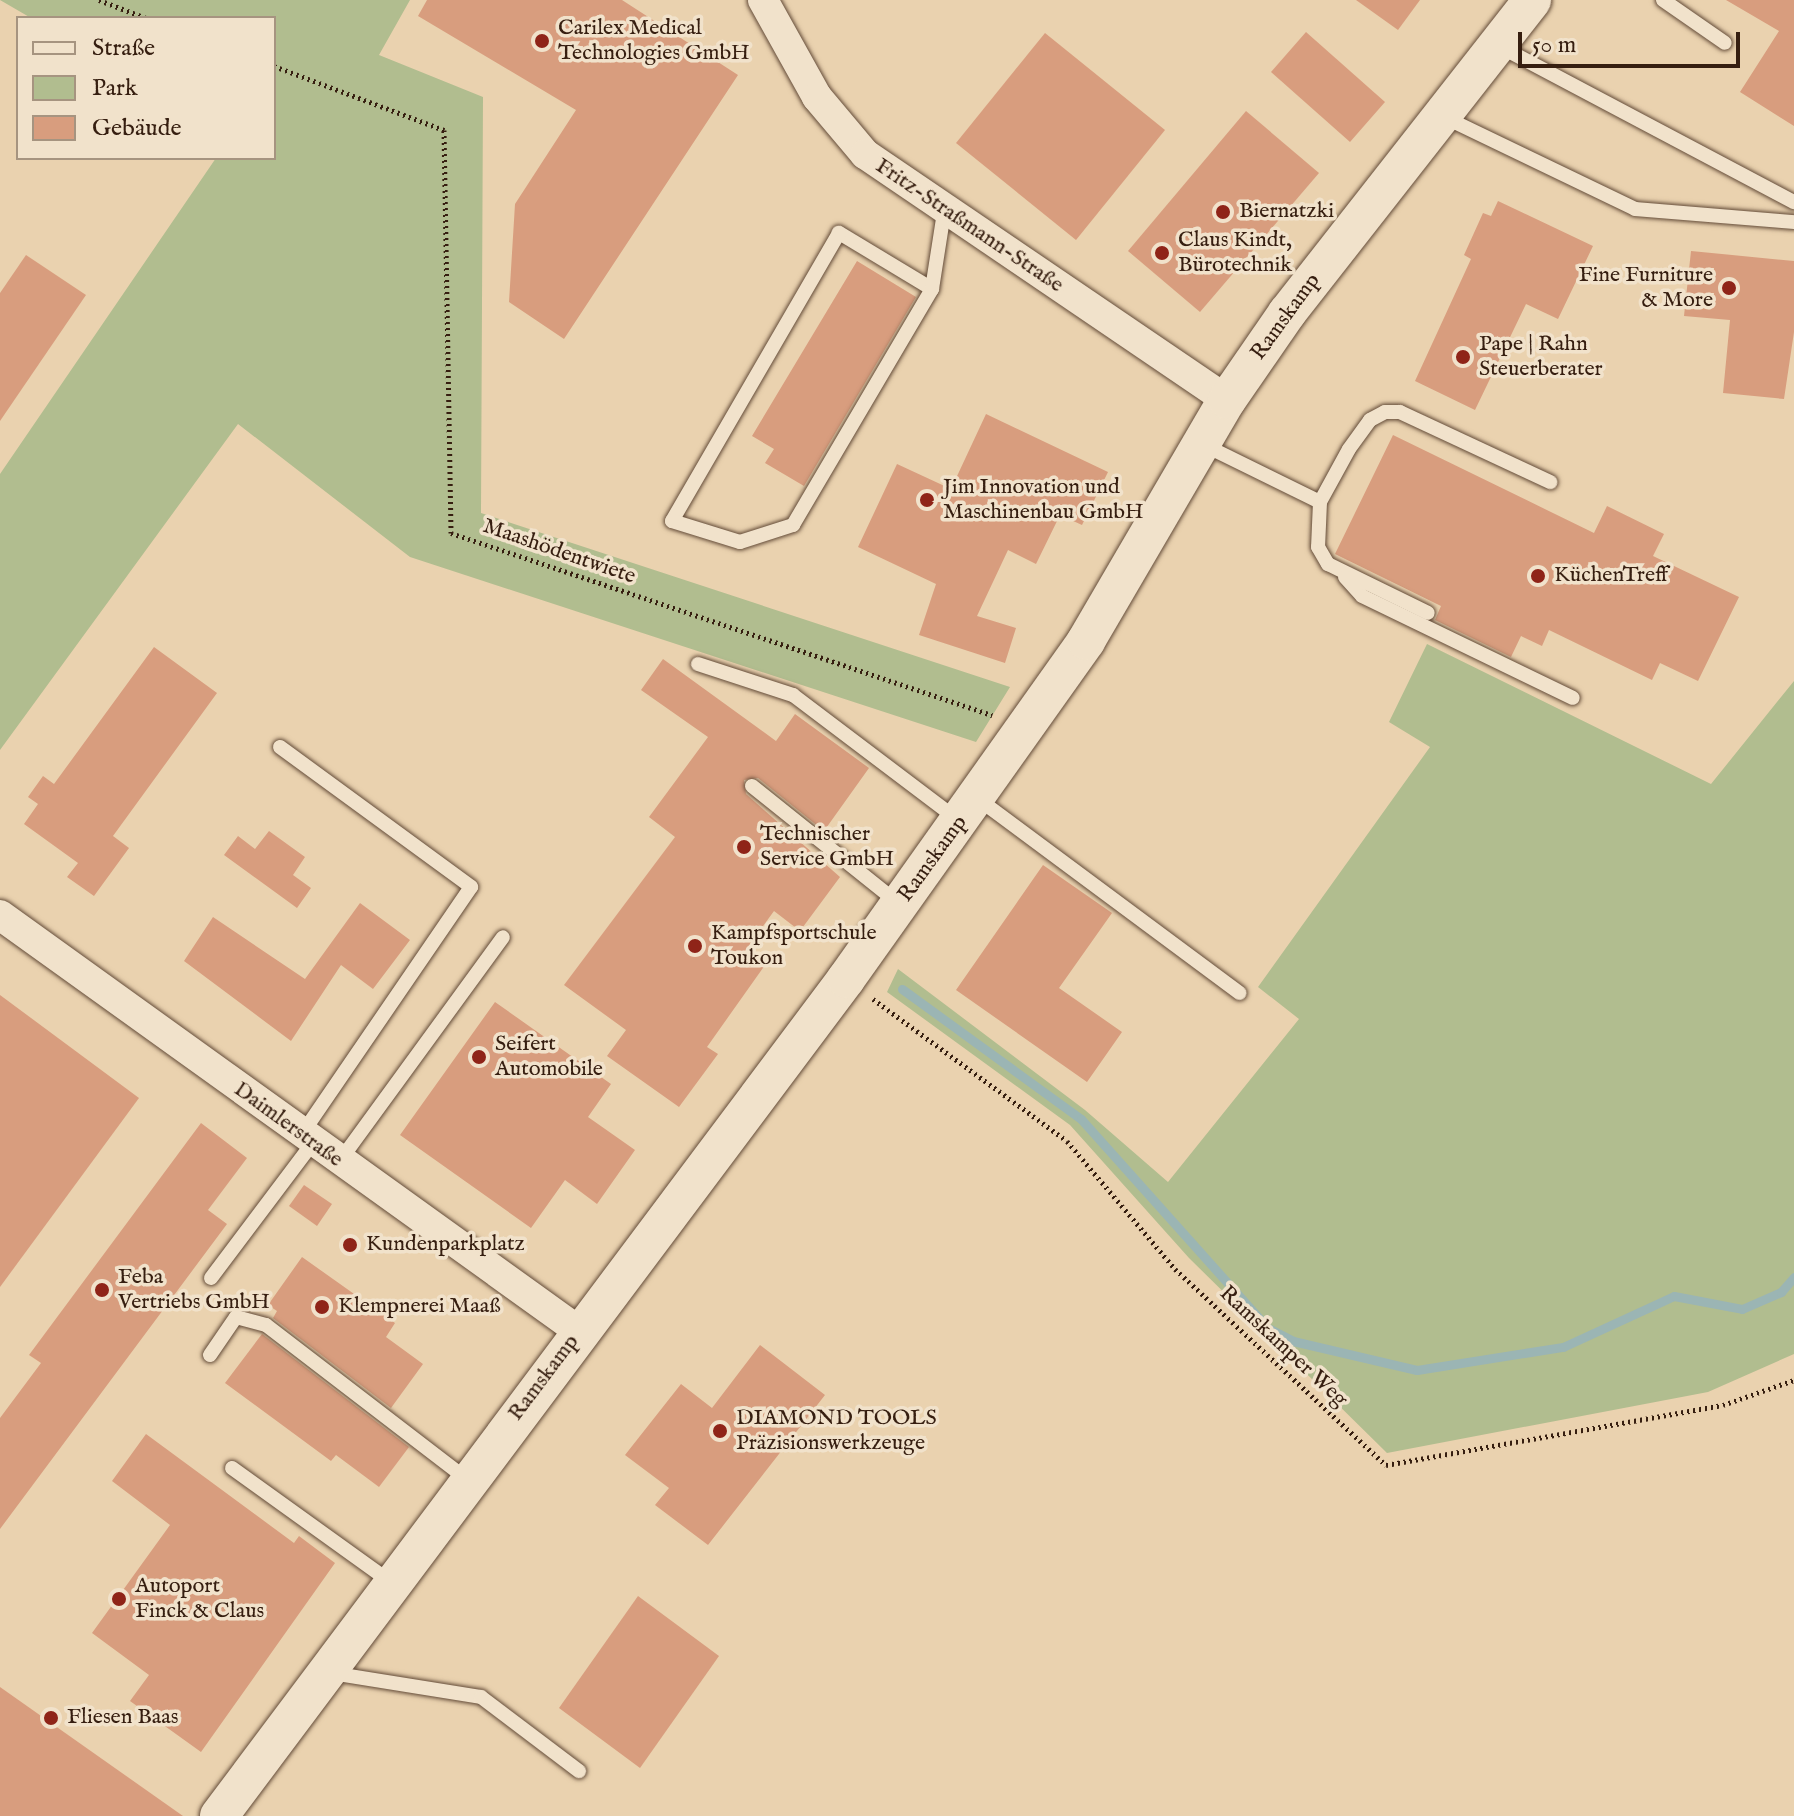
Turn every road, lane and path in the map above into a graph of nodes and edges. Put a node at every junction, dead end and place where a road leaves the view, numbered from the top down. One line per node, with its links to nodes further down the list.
1 (99, 0): 5 (path)
2 (763, 0): 11 (street, Fritz-Straßmann-Straße)
3 (1532, 0): 7 (street, Ramskamp)
4 (1663, 0): 6 (lane)
5 (141, 16)
6 (1725, 43)
7 (1499, 46): 9 (street, Ramskamp); 10 (lane)
8 (276, 67): 22 (path, Maashödentwiete)
9 (1442, 116): 12 (lane); 14 (street, Ramskamp)
10 (1794, 202)
11 (944, 212): 13 (lane); 14 (street, Fritz-Straßmann-Straße)
12 (1794, 222)
13 (932, 289): 13 (lane)
14 (1227, 400): 15 (street, Ramskamp)
15 (1202, 443): 17 (lane); 22 (street, Ramskamp)
16 (1550, 482): 17 (lane)
17 (1320, 502): 18 (lane)
18 (1340, 571): 19 (lane); 21 (lane)
19 (1428, 613)
20 (698, 664): 25 (lane)
21 (1573, 698)
22 (1028, 727): 25 (street, Ramskamp)
23 (280, 747): 31 (lane)
24 (752, 786): 26 (lane)
25 (968, 810): 26 (street, Ramskamp); 30 (lane)
26 (900, 905): 29 (street, Ramskamp)
27 (1, 917): 31 (street, Daimlerstraße)
28 (503, 937): 32 (lane)
29 (846, 979): 34 (street, Ramskamp); 36 (path, Ramskamper Weg)
30 (1240, 993)
31 (306, 1140): 32 (street, Daimlerstraße); 33 (lane)
32 (339, 1162): 34 (street, Daimlerstraße)
33 (211, 1278)
34 (579, 1331): 38 (street, Ramskamp)
35 (210, 1355): 38 (lane)
36 (1794, 1380)
37 (232, 1468): 39 (lane)
38 (469, 1480): 39 (street, Ramskamp)
39 (392, 1583): 40 (street, Ramskamp)
40 (326, 1672): 41 (lane); 42 (street, Ramskamp)
41 (579, 1771)
42 (219, 1816)

